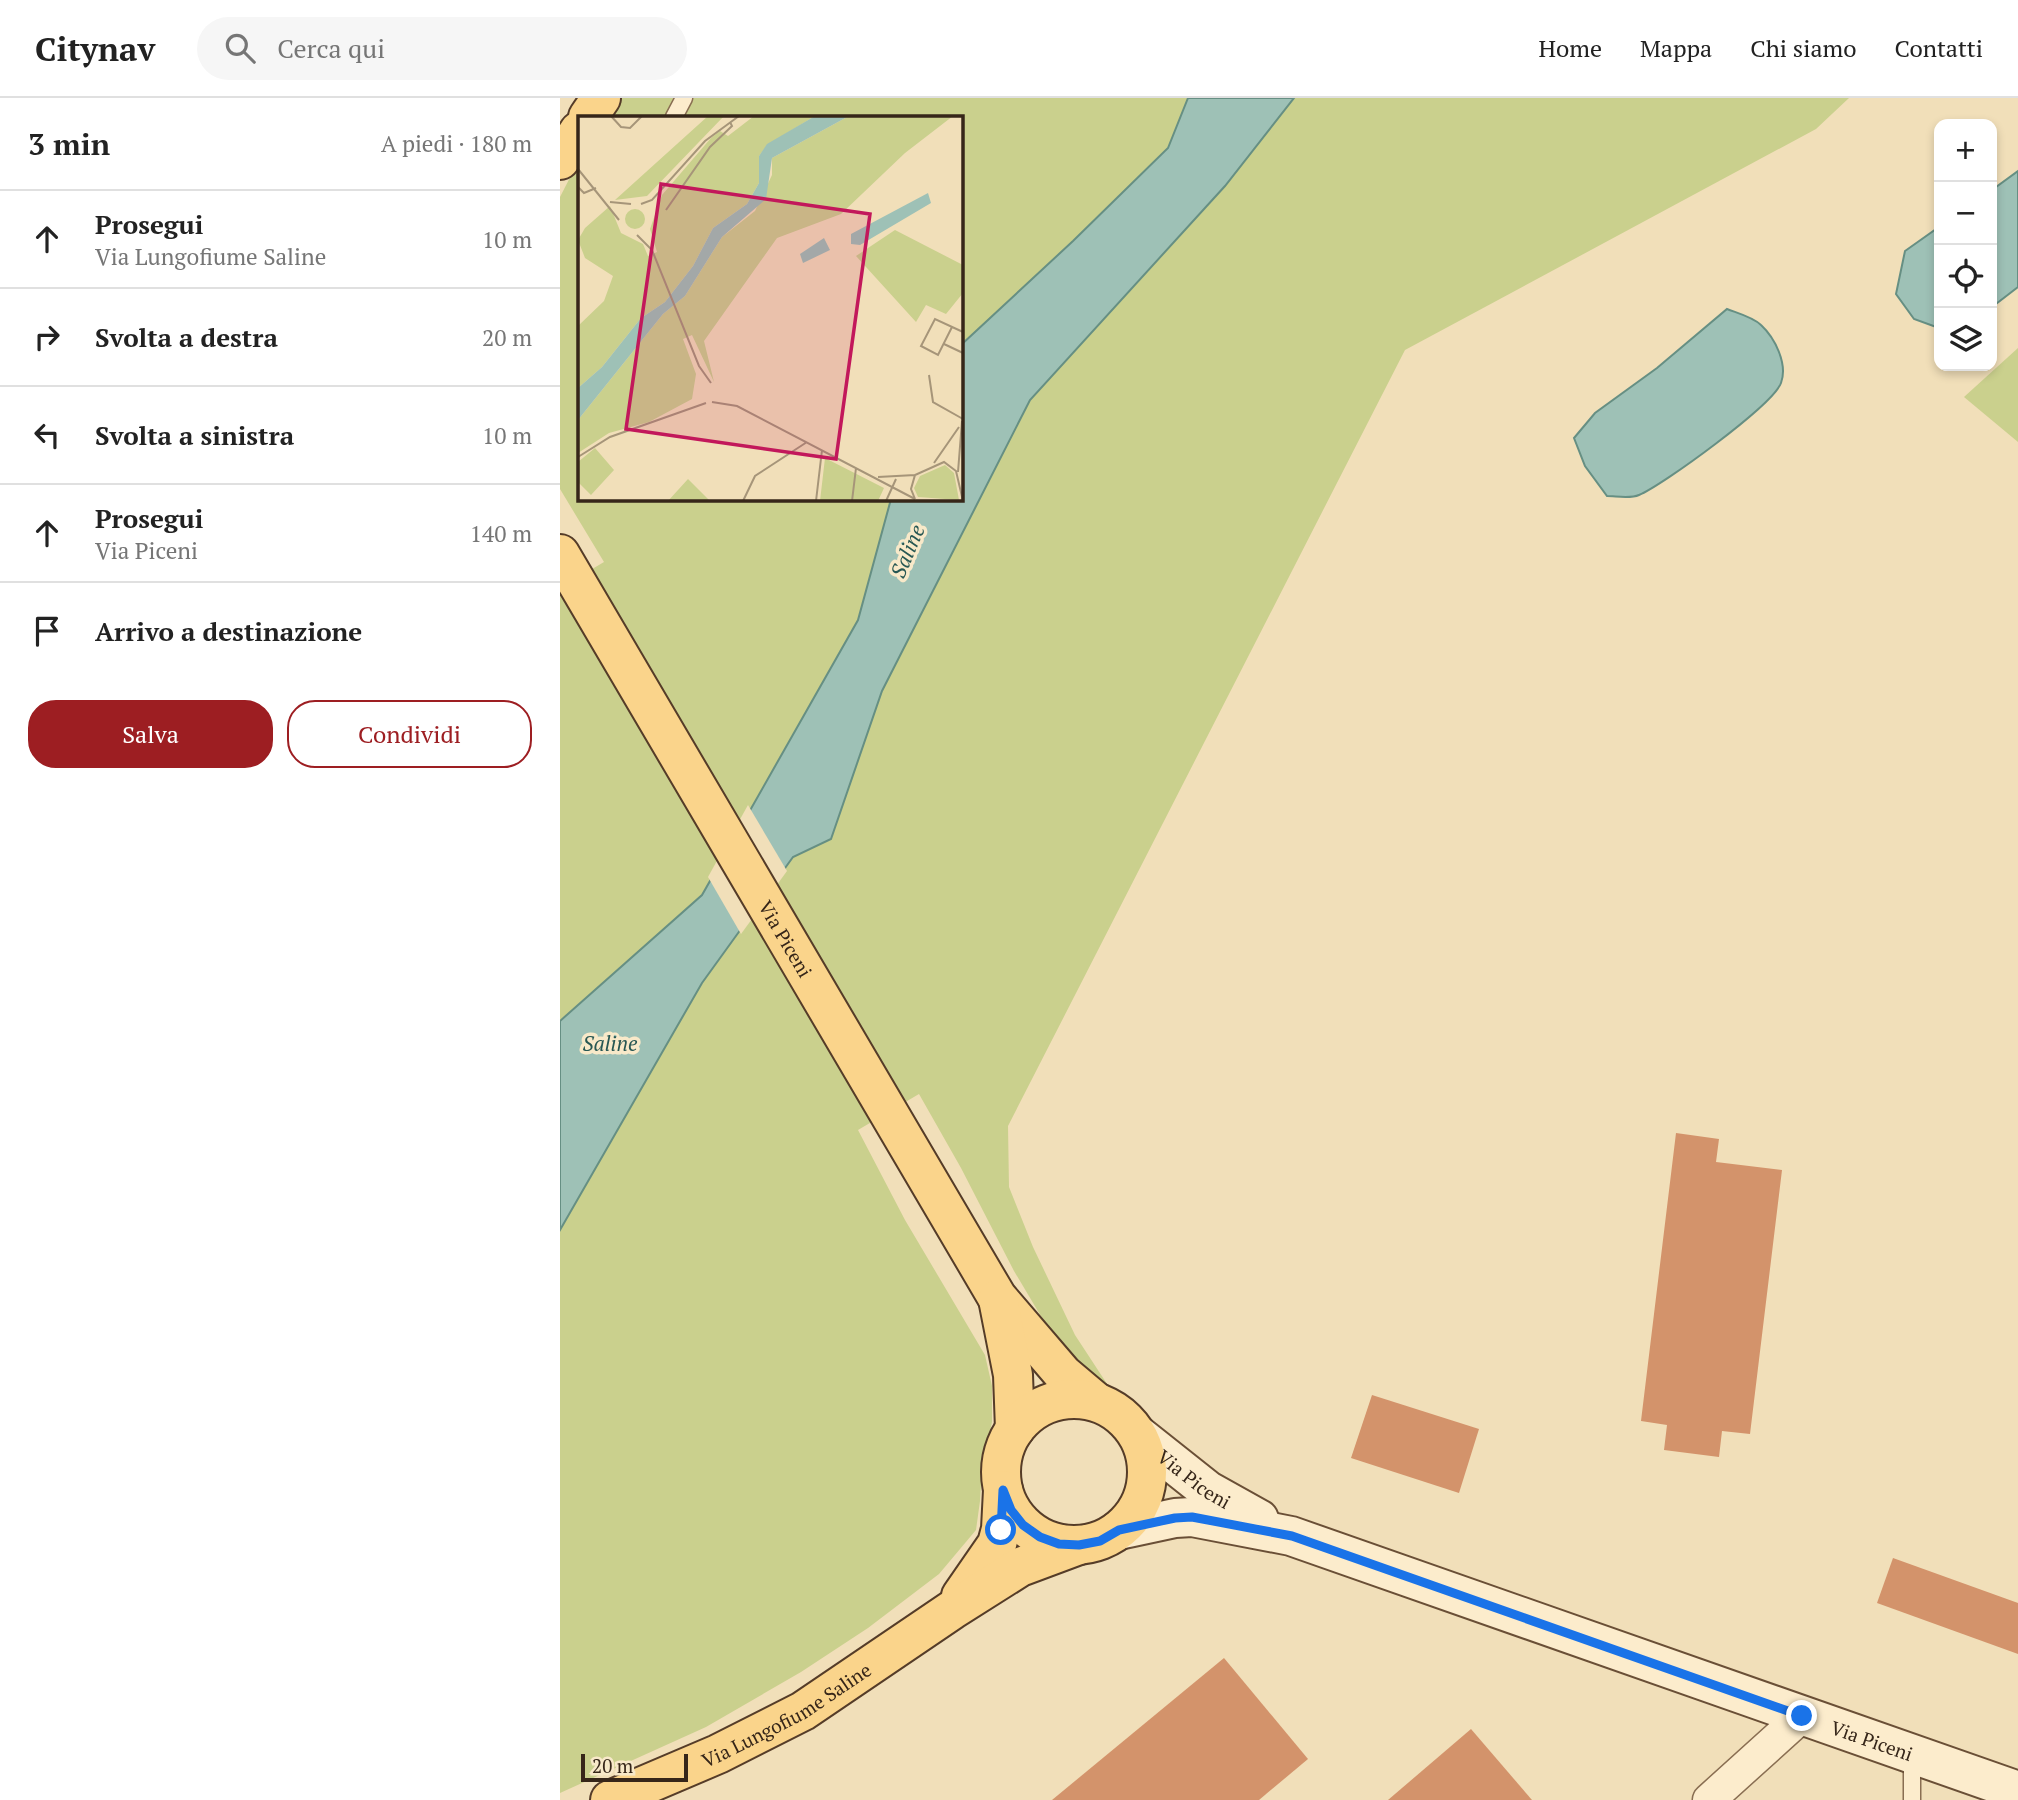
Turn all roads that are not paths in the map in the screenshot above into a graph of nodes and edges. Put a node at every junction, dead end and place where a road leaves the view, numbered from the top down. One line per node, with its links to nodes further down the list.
1 (601, 98): 3 (main road)
2 (684, 98): 4 (lane)
3 (589, 116)
4 (675, 116)
5 (578, 133): 6 (main road)
6 (560, 160)
7 (567, 567): 8 (main road, Via Piceni)
8 (997, 1297): 9 (main road, Via Piceni); 10 (main road, Via Piceni)
9 (1095, 1401): 10 (main road); 11 (main road)
10 (1015, 1429): 12 (main road)
11 (1139, 1436): 13 (main road); 14 (main road, Via Piceni)
12 (1003, 1490): 15 (main road); 16 (main road, Via Lungofiume Saline)
13 (1119, 1530): 14 (main road, Via Piceni); 15 (main road)
14 (1292, 1536): 17 (main road, Via Piceni)
15 (1079, 1545): 16 (main road, Via Lungofiume Saline)
16 (952, 1609): 20 (main road, Via Lungofiume Saline)
17 (1802, 1716): 18 (main road, Via Piceni); 21 (street)
18 (1912, 1754): 19 (main road, Via Piceni); 22 (lane)
19 (2018, 1791)
20 (610, 1800)
21 (1709, 1800)
22 (1912, 1800)

